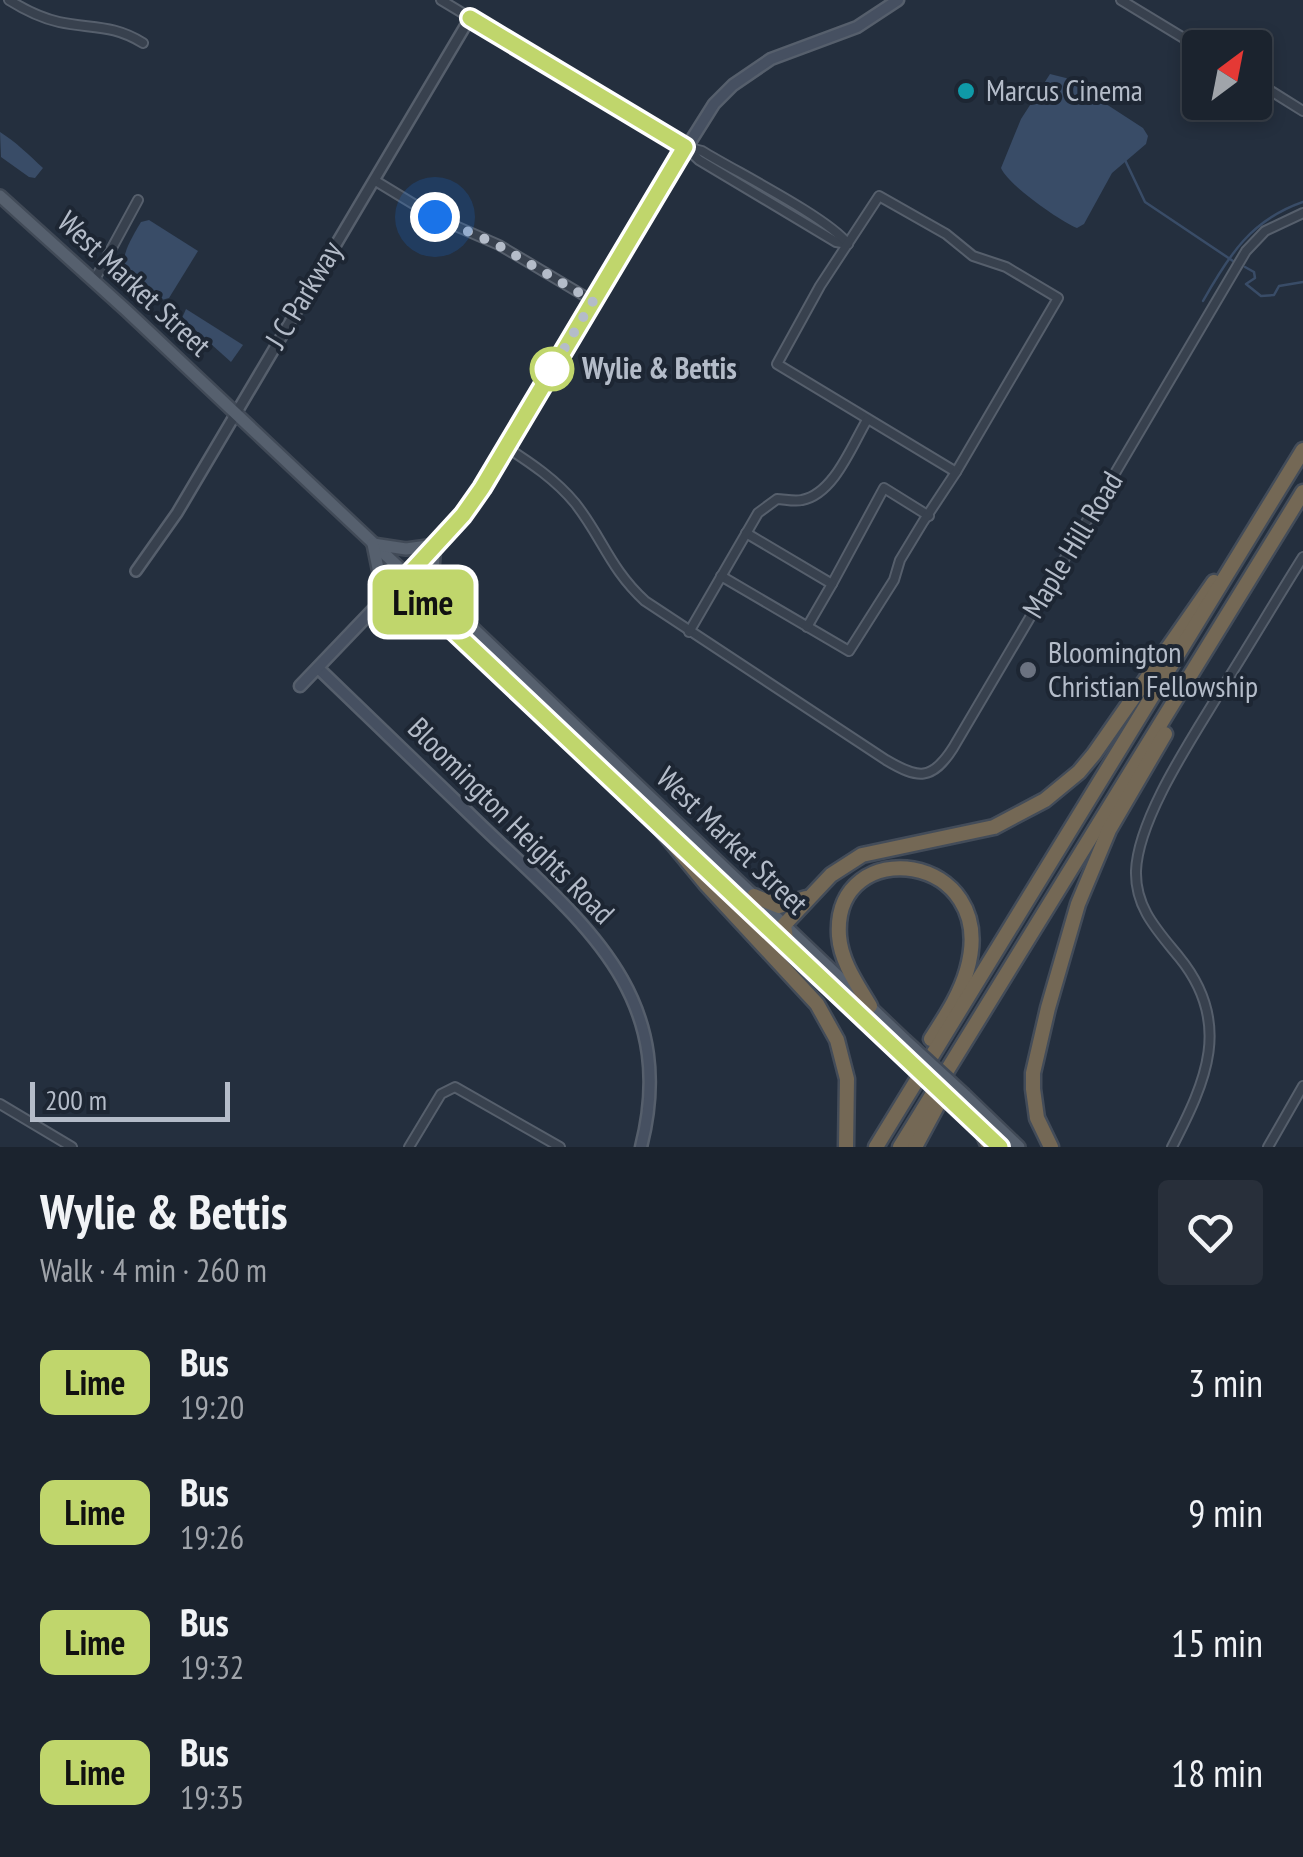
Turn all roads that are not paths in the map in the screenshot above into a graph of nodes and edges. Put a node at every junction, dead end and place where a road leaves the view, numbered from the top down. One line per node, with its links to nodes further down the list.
1 (9, 0): 7 (street)
2 (440, 0): 5 (street)
3 (898, 0): 10 (main road)
4 (1122, 0): 6 (street)
5 (470, 18): 10 (street); 11 (street, J C Parkway)
6 (1182, 37)
7 (142, 43)
8 (1272, 91): 9 (street)
9 (1303, 110)
10 (685, 147): 15 (street); 17 (main road)
11 (374, 180): 17 (street); 18 (street, J C Parkway)
12 (0, 196): 16 (main road, West Market Street)
13 (138, 200): 16 (street)
14 (1303, 213): 38 (street, Maple Hill Road)
15 (848, 244): 19 (street); 22 (street)
16 (94, 281): 18 (main road, West Market Street)
17 (593, 301): 20 (main road)
18 (234, 412): 26 (main road, West Market Street); 30 (street, J C Parkway)
19 (867, 420): 22 (street); 25 (street)
20 (506, 448): 27 (main road); 38 (street, Maple Hill Road)
21 (1303, 450): 29 (highway)
22 (956, 472): 24 (street)
23 (1303, 492): 39 (highway)
24 (929, 516): 33 (street); 37 (street)
25 (746, 533): 32 (street); 33 (street)
26 (374, 544): 27 (main road); 31 (main road, West Market Street); 36 (main road)
27 (436, 546): 31 (main road); 34 (main road)
28 (1303, 558): 69 (street)
29 (1231, 570): 44 (highway); 53 (highway)
30 (136, 571)
31 (407, 576): 34 (main road, West Market Street); 35 (main road, West Market Street); 36 (main road)
32 (722, 576): 37 (street); 38 (street)
33 (832, 584): 37 (street)
34 (439, 595): 43 (main road, West Market Street)
35 (423, 602): 36 (main road); 42 (main road, West Market Street)
36 (378, 606): 40 (main road)
37 (806, 627)
38 (689, 632)
39 (1206, 650): 49 (highway); 68 (highway)
40 (318, 668): 41 (main road); 60 (main road, Bloomington Heights Road)
41 (300, 686)
42 (651, 817): 46 (main road, West Market Street); 61 (highway)
43 (754, 896): 44 (highway); 45 (main road, West Market Street)
44 (812, 896): 45 (highway)
45 (784, 925): 46 (highway); 47 (main road, West Market Street)
46 (786, 946): 48 (main road, West Market Street)
47 (870, 1006): 48 (main road, West Market Street); 53 (highway)
48 (903, 1046): 51 (main road, West Market Street, bridge)
49 (962, 1047): 63 (highway); 64 (highway)
50 (1303, 1086): 70 (street)
51 (961, 1101): 54 (main road, West Market Street); 67 (main road, West Market Street)
52 (0, 1104): 56 (street)
53 (896, 1114): 62 (highway)
54 (981, 1128): 65 (highway); 66 (main road, West Market Street)
55 (538, 1135): 57 (street); 58 (street); 59 (street)
56 (72, 1147)
57 (409, 1147)
58 (530, 1147)
59 (560, 1147)
60 (641, 1147)
61 (846, 1147)
62 (876, 1147)
63 (900, 1147)
64 (915, 1147)
65 (990, 1147)
66 (1000, 1147)
67 (1019, 1147)
68 (1052, 1147)
69 (1172, 1147)
70 (1268, 1147)

